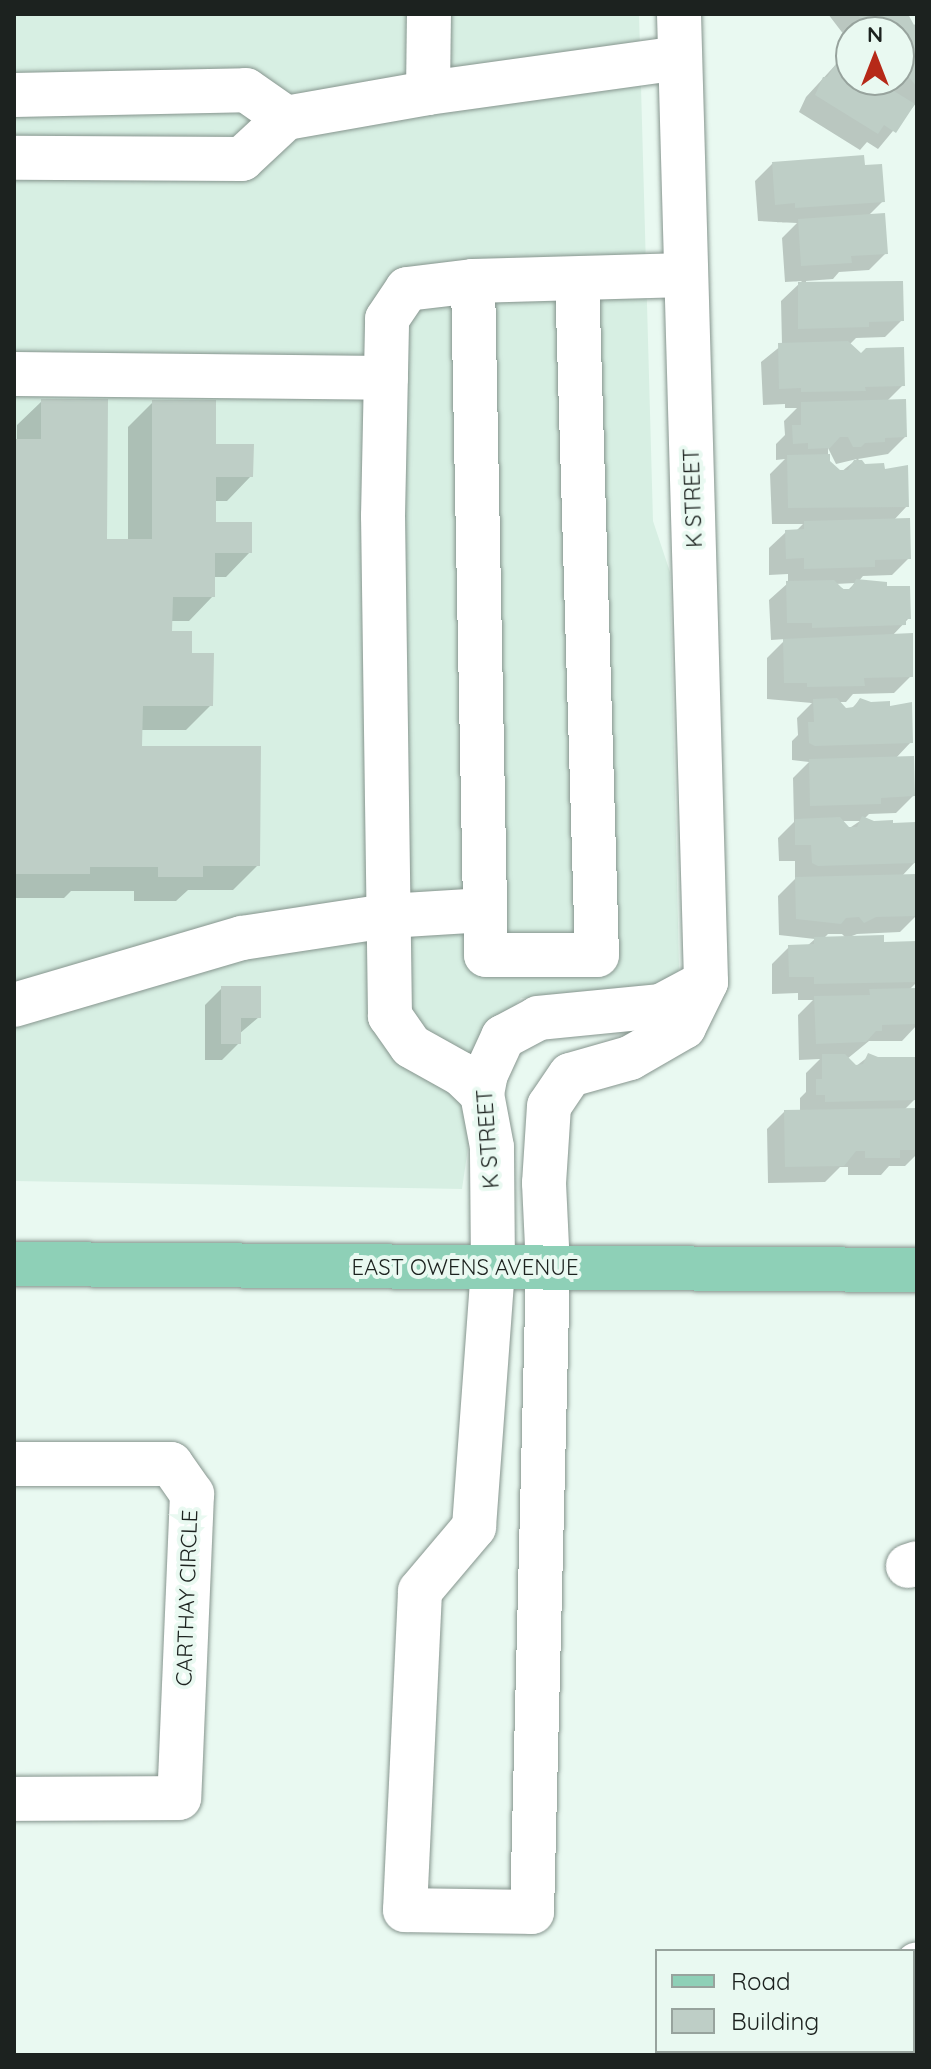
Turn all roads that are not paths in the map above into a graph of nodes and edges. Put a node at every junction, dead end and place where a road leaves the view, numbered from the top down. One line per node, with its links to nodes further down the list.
1 (429, 14): 4 (street)
2 (679, 14): 3 (street, K STREET)
3 (680, 58): 4 (street); 8 (street, K STREET)
4 (428, 93): 6 (street)
5 (14, 95): 6 (street)
6 (286, 118): 7 (street)
7 (14, 158)
8 (686, 275): 9 (street); 15 (street, K STREET)
9 (577, 279): 10 (street); 13 (street)
10 (473, 281): 12 (street); 13 (street)
11 (14, 374): 12 (street)
12 (386, 378): 14 (street)
13 (485, 910): 14 (street)
14 (388, 916): 16 (street); 17 (street)
15 (706, 982): 17 (street, K STREET); 20 (street, K STREET)
16 (14, 1005)
17 (482, 1094): 19 (street, K STREET)
18 (14, 1264): 19 (main road, EAST OWENS AVENUE)
19 (493, 1268): 20 (main road, EAST OWENS AVENUE); 20 (street, K STREET)
20 (548, 1268): 21 (main road, EAST OWENS AVENUE)
21 (917, 1270)
22 (14, 1464): 23 (street, CARTHAY CIRCLE)
23 (14, 1799)

